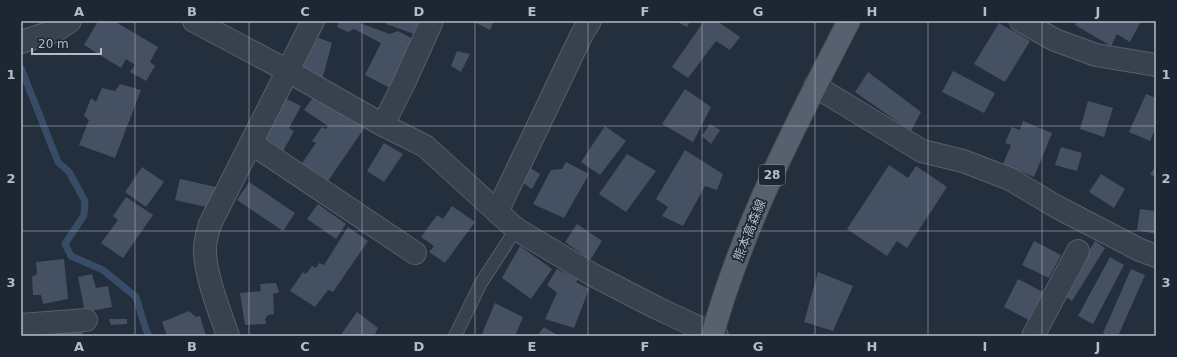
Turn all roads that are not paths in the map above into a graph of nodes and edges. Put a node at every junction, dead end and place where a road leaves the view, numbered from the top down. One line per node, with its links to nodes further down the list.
1 (70, 21): 8 (street)
2 (194, 21): 10 (street)
3 (313, 21): 10 (street)
4 (432, 21): 12 (street)
5 (590, 21): 14 (street)
6 (849, 21): 11 (main road, 熊本高森線 / 28)
7 (1022, 21): 9 (street)
8 (21, 42)
9 (1156, 65)
10 (288, 71): 12 (street); 13 (street)
11 (815, 86): 18 (street); 21 (main road, 熊本高森線 / 28)
12 (383, 124): 14 (street)
13 (251, 143): 17 (street); 22 (street)
14 (497, 212): 15 (street)
15 (516, 229): 21 (street); 23 (lane)
16 (1078, 251): 24 (street)
17 (415, 253)
18 (1156, 256)
19 (86, 320): 20 (street)
20 (21, 325)
21 (714, 335)
22 (228, 336)
23 (455, 336)
24 (1033, 336)

